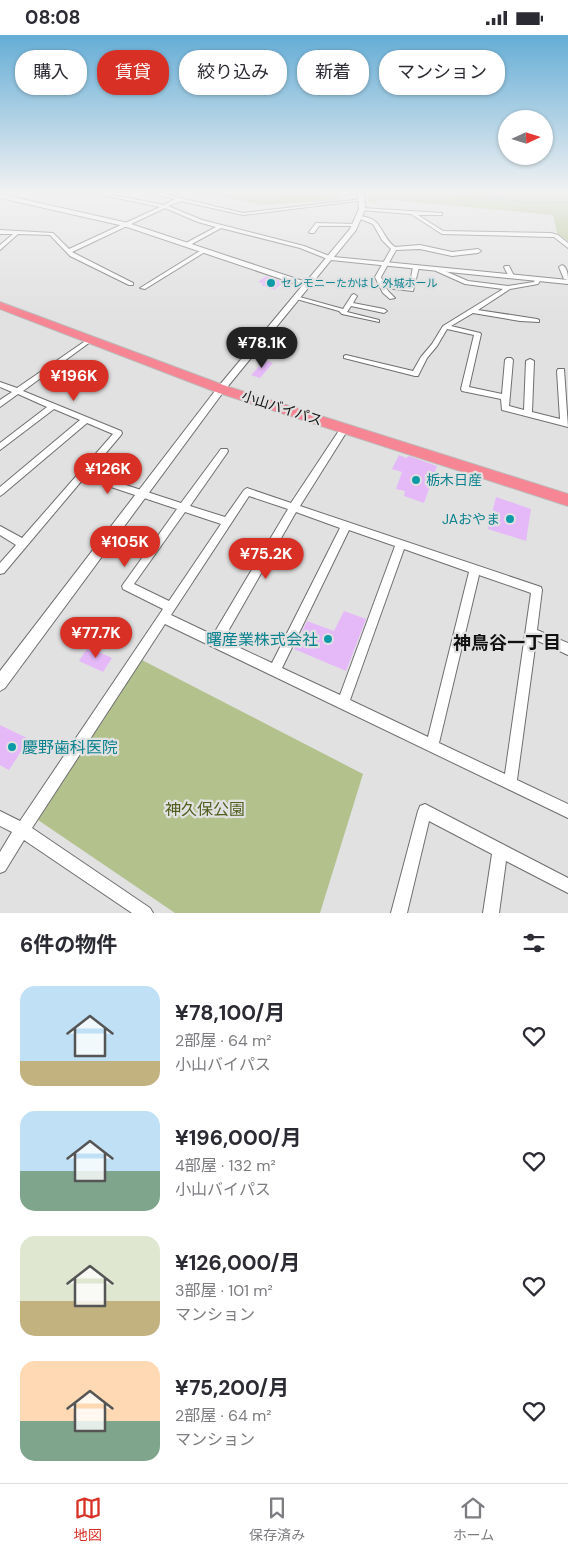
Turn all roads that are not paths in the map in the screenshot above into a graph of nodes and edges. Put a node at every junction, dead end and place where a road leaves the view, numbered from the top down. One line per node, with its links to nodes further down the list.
1 (16, 234): 12 (street)
2 (40, 234): 15 (street)
3 (105, 234): 15 (street)
4 (157, 234): 10 (street)
5 (206, 234): 10 (street)
6 (252, 234): 17 (street)
7 (349, 234): 17 (street)
8 (381, 234): 13 (street)
9 (513, 234): 11 (street)
10 (188, 244): 14 (street)
11 (568, 247)
12 (0, 248)
13 (394, 249): 16 (street); 18 (street)
14 (205, 250): 27 (street); 29 (street)
15 (69, 251): 26 (street)
16 (478, 251)
17 (330, 258): 18 (street); 27 (street)
18 (384, 265): 19 (street); 28 (street)
19 (416, 267): 22 (street); 28 (street)
20 (507, 267): 23 (street)
21 (562, 267): 25 (street)
22 (438, 270): 23 (street); 30 (street)
23 (511, 277): 24 (street)
24 (538, 279): 25 (street); 30 (street)
25 (568, 280)
26 (131, 284)
27 (307, 285): 32 (street)
28 (382, 285): 33 (street)
29 (142, 288)
30 (508, 288): 38 (street)
31 (354, 296): 34 (street)
32 (296, 298): 36 (street); 48 (street)
33 (392, 298)
34 (350, 304): 36 (street); 37 (street)
35 (0, 305): 42 (highway, 小山バイパス)
36 (342, 311): 39 (street)
37 (384, 311)
38 (471, 311): 40 (street); 41 (street)
39 (377, 321)
40 (537, 321)
41 (444, 327): 43 (street); 50 (street)
42 (91, 339): 48 (highway, 小山バイパス); 49 (street)
43 (346, 357)
44 (509, 360): 50 (street)
45 (530, 361): 53 (street)
46 (561, 371): 55 (street)
47 (0, 384): 49 (street)
48 (221, 389): 56 (highway, 小山バイパス); 61 (street)
49 (18, 392): 51 (street); 52 (street)
50 (505, 397): 53 (street)
51 (0, 404)
52 (53, 406): 54 (street); 57 (street)
53 (528, 413): 55 (street)
54 (86, 420): 59 (street); 60 (street)
55 (566, 423)
56 (345, 428): 62 (highway, 小山バイパス); 63 (street)
57 (0, 447)
58 (224, 451): 64 (street)
59 (83, 474): 61 (street); 68 (street)
60 (0, 492)
61 (141, 493): 64 (street); 77 (street)
62 (568, 499)
63 (294, 507): 65 (street); 66 (street); 74 (street)
64 (184, 508): 65 (street); 72 (street)
65 (227, 522): 72 (street)
66 (346, 526): 69 (street); 76 (street)
67 (0, 530): 68 (street)
68 (23, 543): 70 (street)
69 (401, 544): 71 (street); 78 (street)
70 (0, 570)
71 (476, 570): 73 (street); 79 (street)
72 (167, 612): 74 (street); 83 (street)
73 (532, 633): 75 (street); 80 (street)
74 (216, 641): 76 (street)
75 (568, 649)
76 (275, 670): 78 (street)
77 (0, 683)
78 (343, 703): 79 (street)
79 (432, 745): 80 (street)
80 (510, 782): 81 (street)
81 (568, 811)
82 (0, 818): 83 (street)
83 (22, 830): 85 (street); 87 (street)
84 (500, 850): 86 (street); 88 (street); 89 (street)
85 (0, 866)
86 (568, 886)
87 (145, 913)
88 (398, 913)
89 (491, 913)

